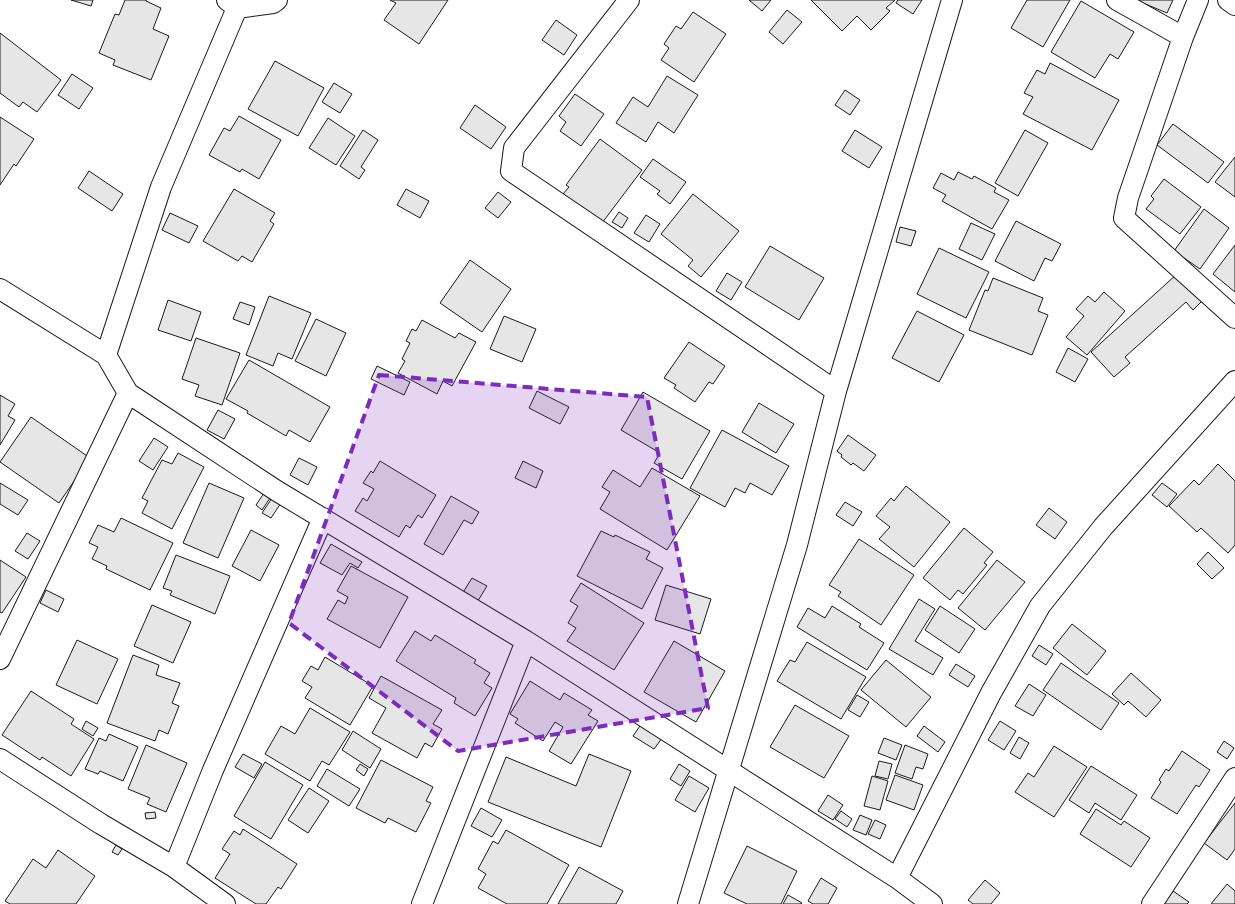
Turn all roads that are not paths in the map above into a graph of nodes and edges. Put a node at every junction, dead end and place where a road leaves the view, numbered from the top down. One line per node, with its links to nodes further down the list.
1 (277, 0): 7 (street)
2 (629, 0): 14 (street)
3 (952, 0): 14 (street)
4 (1117, 0): 9 (street)
5 (1198, 0): 9 (street)
6 (1228, 0): 8 (street)
7 (232, 4): 12 (street)
8 (1235, 5)
9 (1183, 36): 11 (street)
10 (0, 288): 12 (street)
11 (1235, 318)
12 (106, 355): 15 (street)
13 (1235, 381): 23 (street)
14 (836, 391): 20 (street)
15 (128, 393): 16 (street); 18 (street)
16 (323, 518): 17 (street); 22 (street)
17 (526, 641): 20 (street); 25 (street)
18 (0, 659)
19 (0, 759): 22 (street)
20 (728, 769): 23 (street); 26 (street)
21 (1235, 778): 28 (street)
22 (174, 867): 24 (street)
23 (897, 878): 27 (street)
24 (225, 904)
25 (422, 904)
26 (688, 904)
27 (932, 904)
28 (1152, 904)

